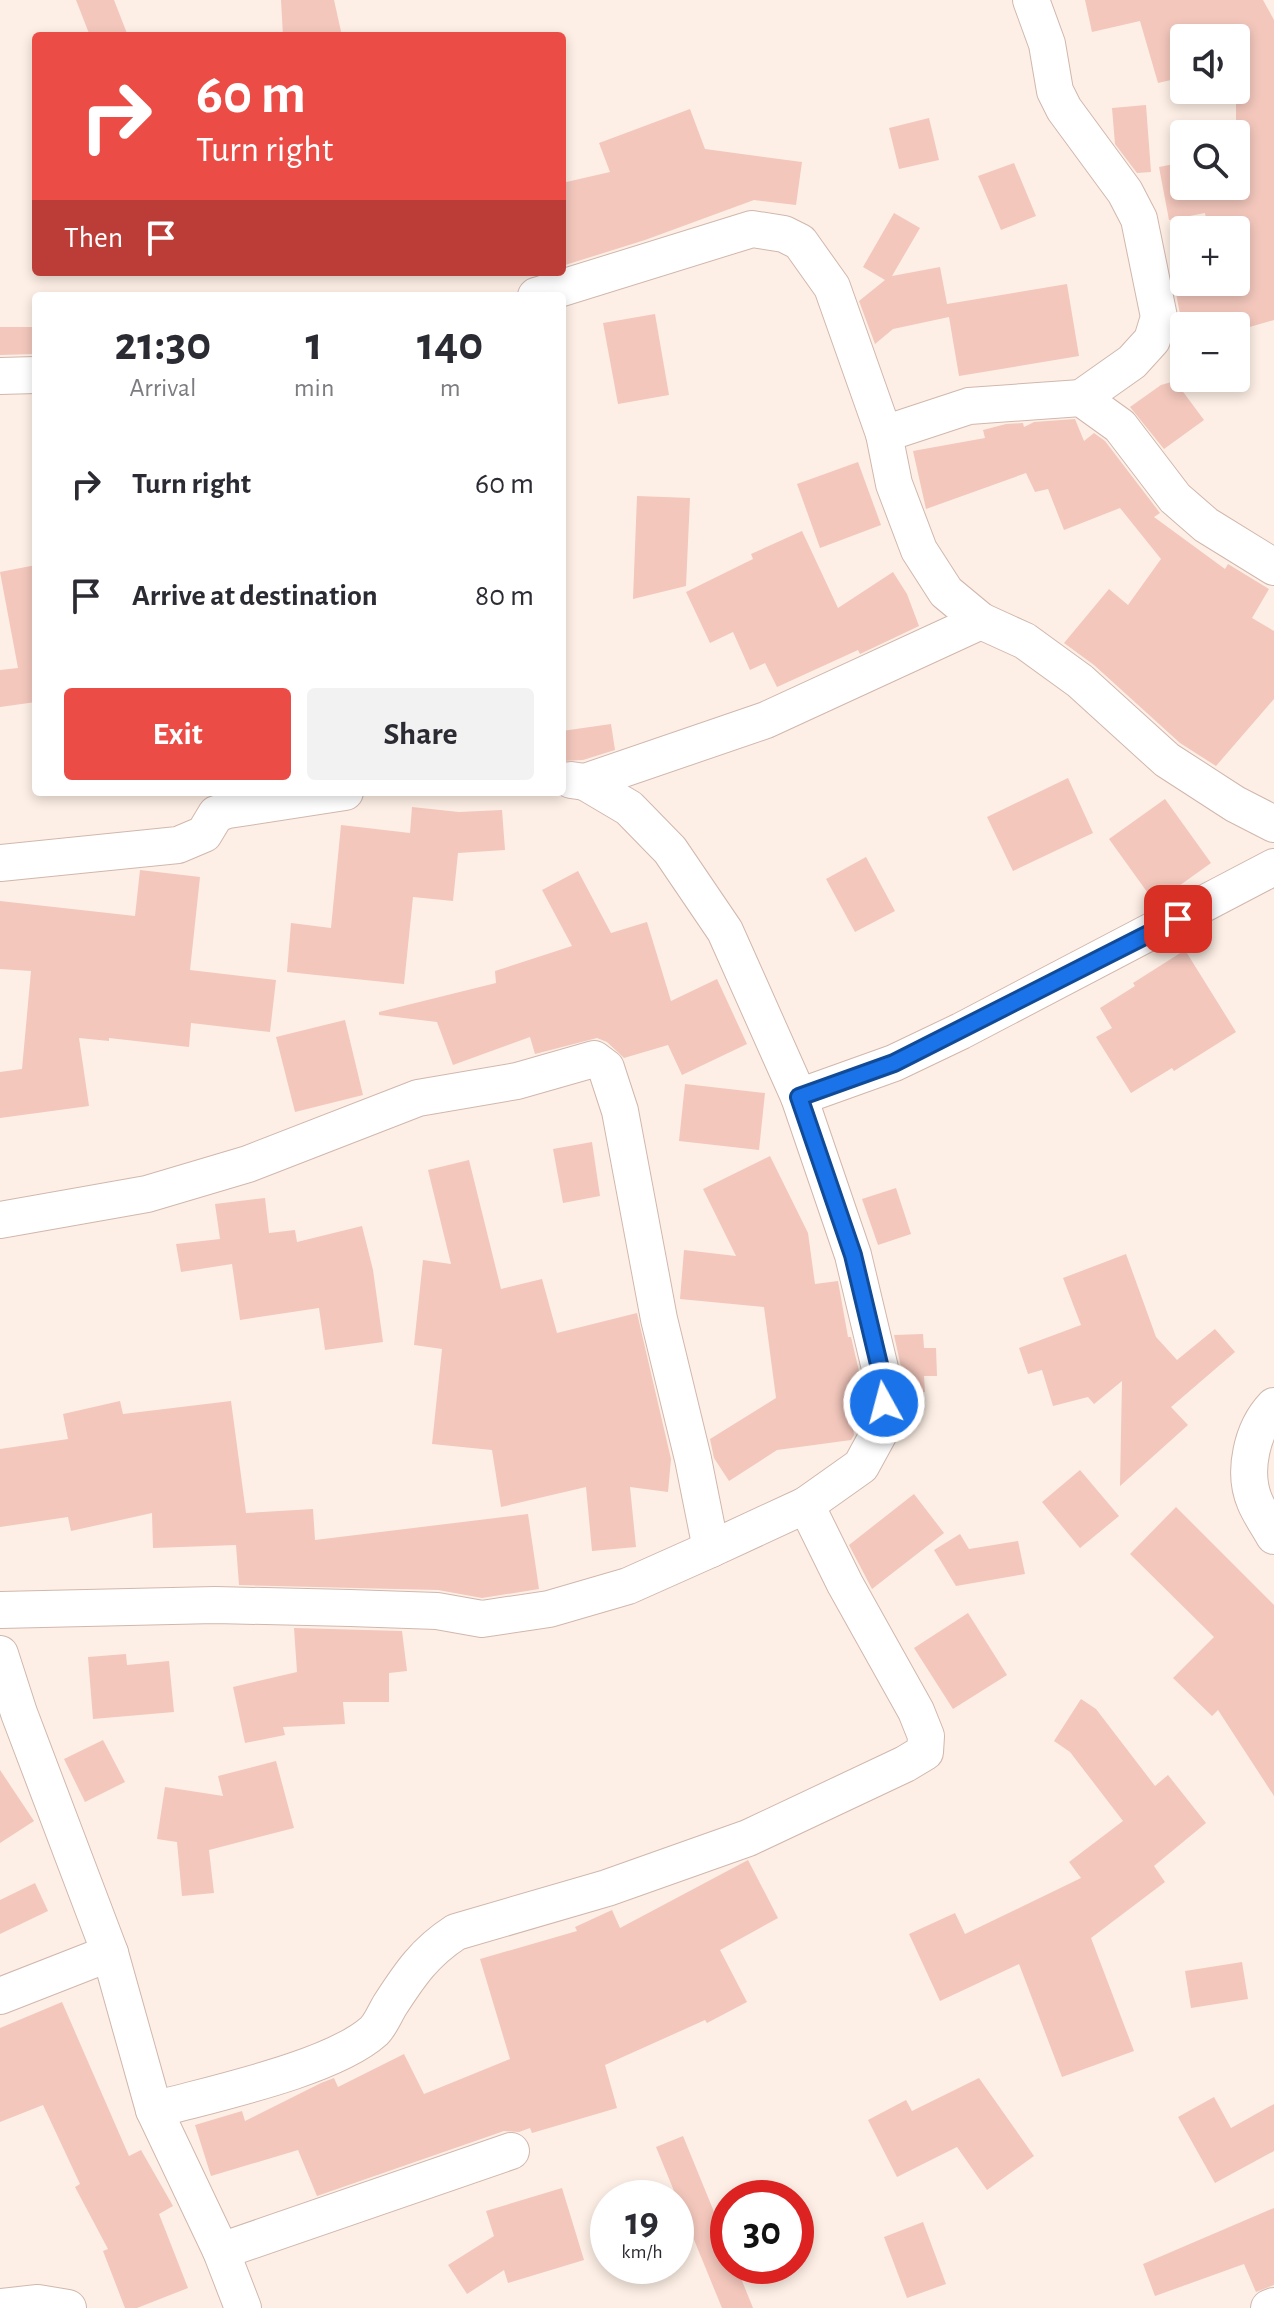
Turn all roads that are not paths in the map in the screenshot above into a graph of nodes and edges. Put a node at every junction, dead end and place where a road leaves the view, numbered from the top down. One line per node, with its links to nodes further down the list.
1 (1031, 0): 5 (street)
2 (549, 292): 6 (street)
3 (32, 375): 4 (street)
4 (0, 376)
5 (1081, 398): 6 (street); 7 (street)
6 (884, 434): 8 (street)
7 (1274, 567)
8 (981, 621): 9 (street); 11 (street)
9 (573, 780): 14 (street)
10 (319, 796): 12 (street)
11 (1274, 824)
12 (0, 863)
13 (1274, 867): 14 (street)
14 (799, 1097): 17 (street)
15 (0, 1220): 19 (street)
16 (1274, 1406): 18 (street)
17 (806, 1505): 19 (street); 24 (street)
18 (1274, 1536)
19 (711, 1549): 20 (street)
20 (0, 1610)
21 (0, 1654): 22 (street)
22 (110, 1953): 23 (street); 24 (street)
23 (0, 1996)
24 (154, 2110): 26 (street)
25 (511, 2151): 26 (street)
26 (221, 2251): 29 (street)
27 (0, 2307): 28 (street)
28 (68, 2308)
29 (243, 2308)

